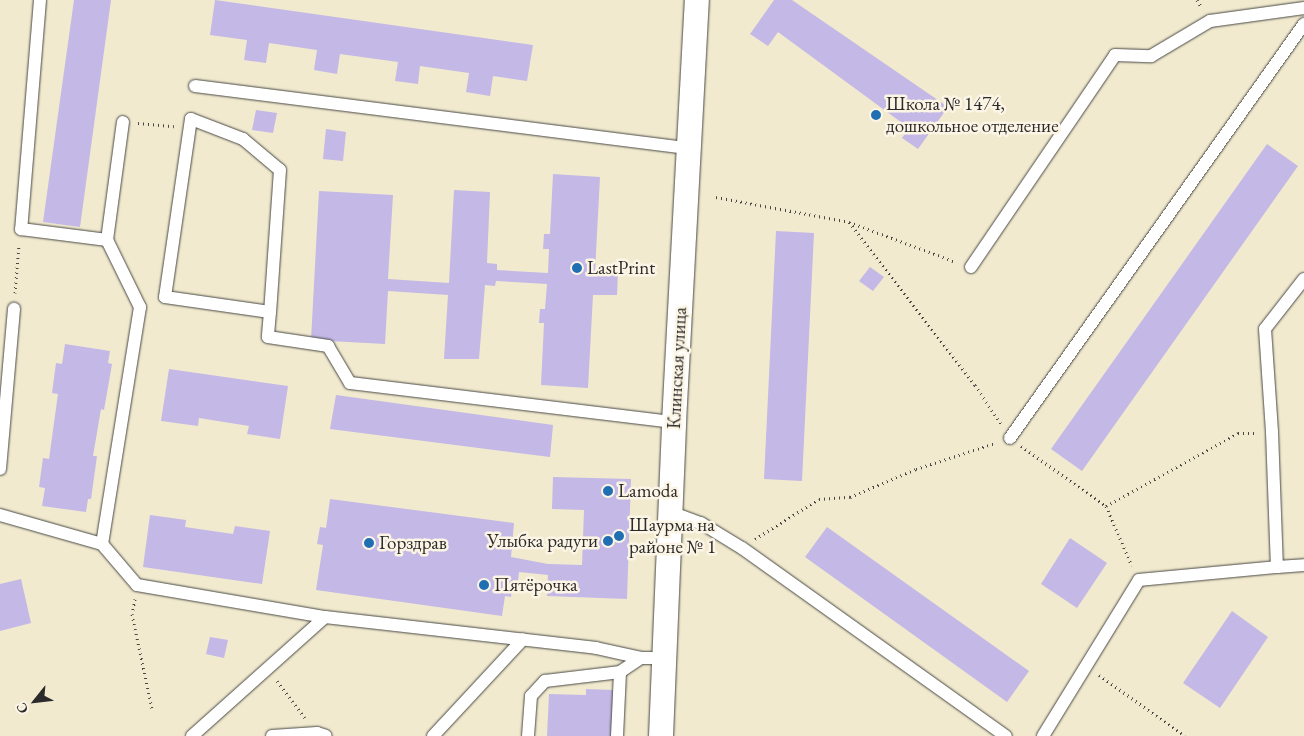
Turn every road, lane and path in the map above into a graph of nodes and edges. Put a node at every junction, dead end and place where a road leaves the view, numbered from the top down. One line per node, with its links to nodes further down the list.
1 (40, 0): 11 (lane)
2 (697, 0): 8 (street, Клинская улица)
3 (1304, 8): 13 (lane)
4 (1304, 24): 19 (lane)
5 (195, 86): 8 (lane)
6 (123, 122): 7 (path); 12 (lane)
7 (190, 127): 16 (lane); 16 (lane)
8 (689, 148): 17 (street, Клинская улица)
9 (716, 196): 10 (path)
10 (849, 222): 13 (path); 19 (path)
11 (21, 229): 12 (lane); 15 (path)
12 (107, 240): 24 (lane)
13 (971, 267)
14 (1304, 279): 18 (lane)
15 (14, 310): 20 (lane)
16 (270, 312): 17 (lane)
17 (674, 422): 22 (street, Клинская улица)
18 (1272, 432): 21 (path); 27 (lane)
19 (1010, 438): 21 (path); 25 (path)
20 (0, 469)
21 (1106, 506): 28 (path)
22 (670, 512): 25 (lane); 33 (street, Клинская улица)
23 (0, 515): 24 (lane)
24 (102, 544): 29 (lane)
25 (742, 548): 45 (lane)
26 (1304, 566): 27 (lane)
27 (1277, 567): 28 (lane)
28 (1139, 580): 34 (lane)
29 (137, 585): 30 (lane); 37 (path)
30 (325, 616): 31 (lane); 35 (lane)
31 (523, 639): 32 (lane); 41 (lane)
32 (641, 658): 33 (lane); 36 (lane)
33 (664, 658): 44 (street, Клинская улица)
34 (1086, 666): 46 (lane); 47 (path)
35 (267, 669): 38 (path); 39 (lane)
36 (620, 672): 42 (lane); 43 (lane)
37 (152, 708)
38 (321, 734): 40 (lane)
39 (192, 736)
40 (272, 736)
41 (433, 736)
42 (528, 736)
43 (617, 736)
44 (661, 736)
45 (1006, 736)
46 (1043, 736)
47 (1185, 736)

